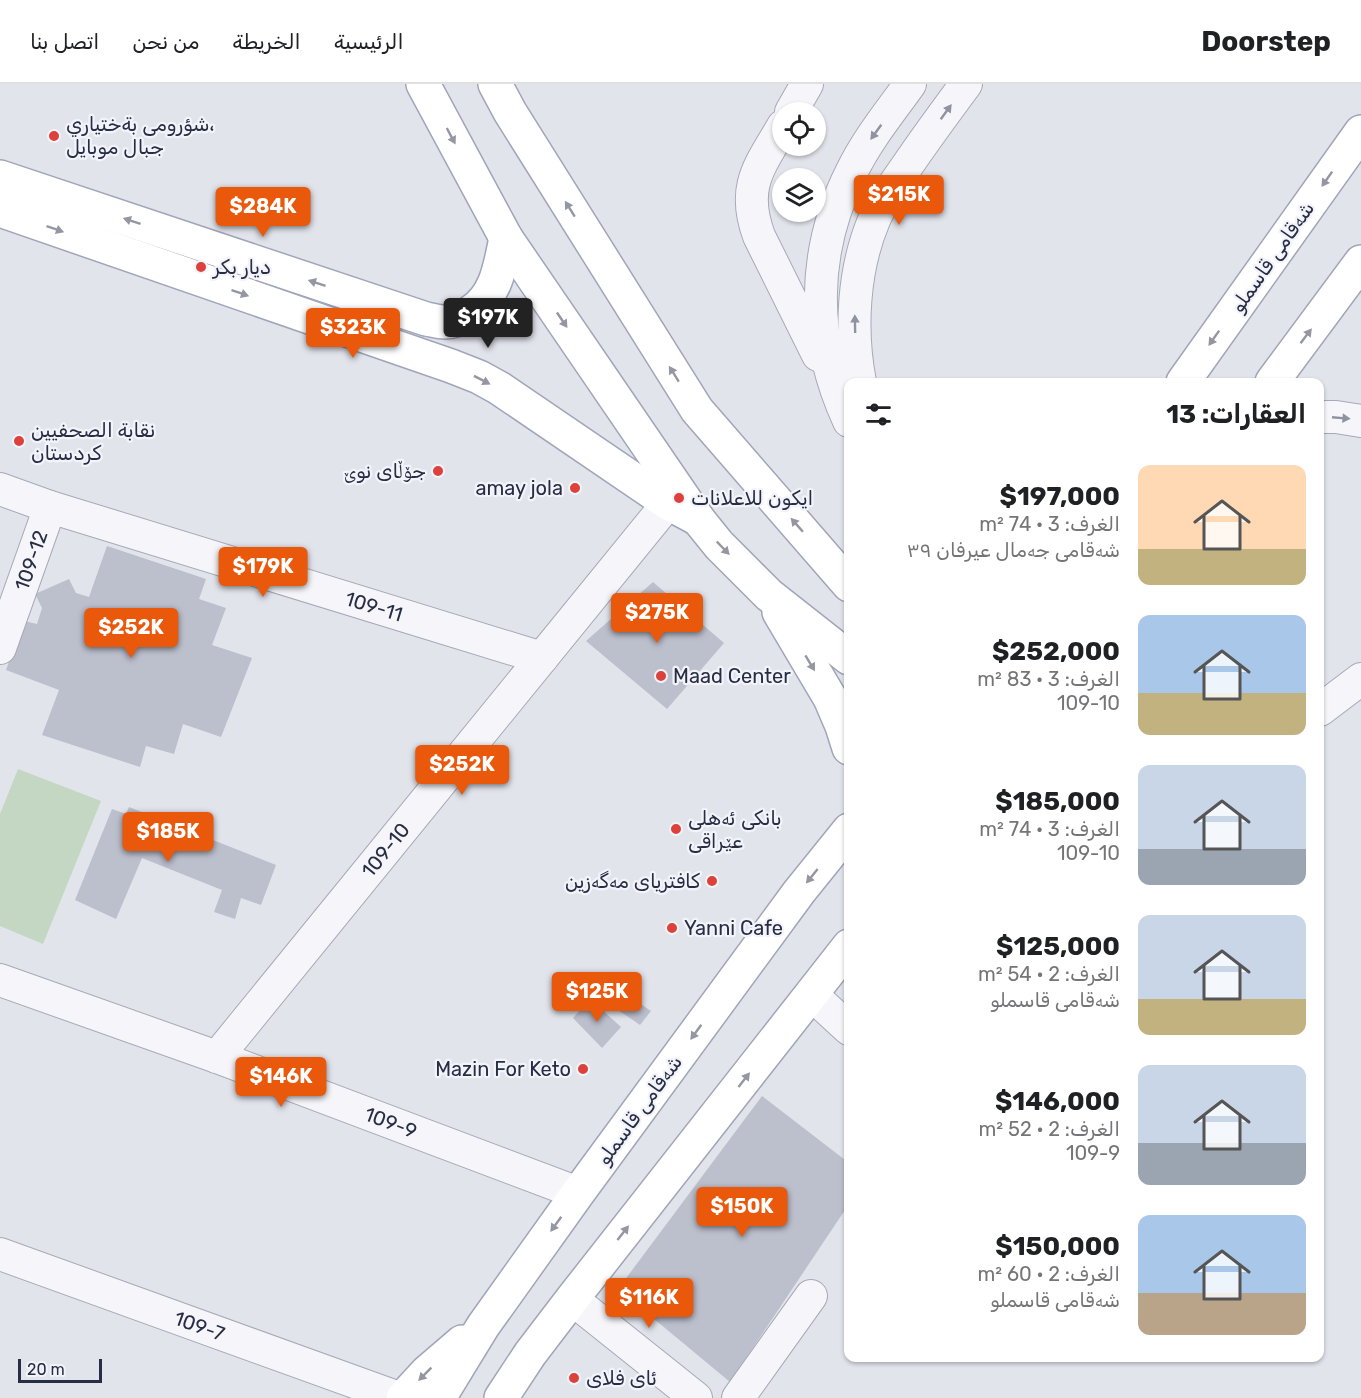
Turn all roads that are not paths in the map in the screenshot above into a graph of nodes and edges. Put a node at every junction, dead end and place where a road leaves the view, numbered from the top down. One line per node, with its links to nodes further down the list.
1 (423, 84): 11 (main road, one-way to 11)
2 (495, 84): 26 (main road, one-way to 2)
3 (807, 84): 6 (street)
4 (910, 84): 19 (street, one-way to 19)
5 (966, 84): 15 (street, one-way to 5)
6 (797, 102)
7 (1361, 132): 16 (main road, شەقامی قاسملو, one-way to 16)
8 (772, 144): 18 (street)
9 (0, 177): 13 (main road, one-way to 9)
10 (0, 210): 14 (main road, one-way to 14)
11 (506, 238): 13 (main road); 25 (main road, one-way to 25)
12 (1361, 262): 17 (main road, one-way to 12)
13 (460, 319): 14 (main road)
14 (451, 366): 23 (main road, one-way to 23)
15 (852, 378)
16 (1186, 378)
17 (1275, 378)
18 (844, 390)
19 (844, 392)
20 (1324, 417): 21 (street, one-way to 21)
21 (1361, 421)
22 (0, 489): 24 (street, 109-11)
23 (668, 503): 25 (main road); 32 (street, 109-10)
24 (50, 507): 30 (street, 109-12); 32 (street, 109-11)
25 (698, 519): 29 (main road, one-way to 29)
26 (819, 551): 27 (main road); 28 (main road)
27 (844, 562)
28 (844, 579)
29 (769, 595): 31 (main road); 37 (main road, one-way to 37)
30 (0, 648)
31 (844, 654)
32 (542, 658): 43 (street, 109-10)
33 (1361, 660): 35 (street)
34 (1361, 679): 36 (street)
35 (1324, 682)
36 (1324, 707)
37 (844, 732)
38 (844, 836): 44 (main road, شەقامی قاسملو, one-way to 44)
39 (844, 952): 41 (main road)
40 (0, 980): 43 (street, 109-9)
41 (811, 994): 42 (street); 47 (main road, one-way to 41)
42 (844, 1024)
43 (217, 1057): 44 (street, 109-9)
44 (578, 1193): 48 (main road, شەقامی قاسملو, one-way to 48)
45 (0, 1254): 50 (street, 109-7)
46 (811, 1296): 55 (street)
47 (572, 1299): 49 (main road); 54 (street)
48 (483, 1326): 50 (main road, one-way to 50); 51 (main road, شەقامی قاسملو)
49 (530, 1354): 52 (main road); 53 (main road)
50 (401, 1398)
51 (439, 1398)
52 (501, 1398)
53 (520, 1398)
54 (696, 1398)
55 (738, 1398)

